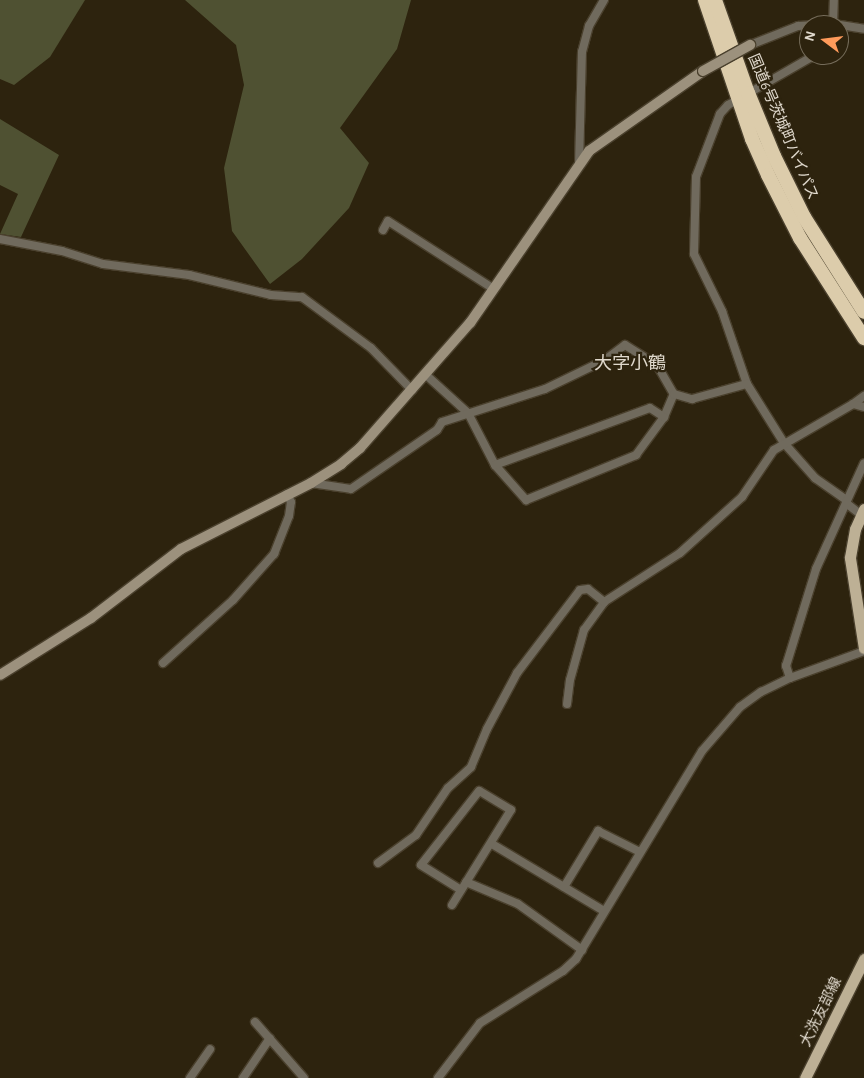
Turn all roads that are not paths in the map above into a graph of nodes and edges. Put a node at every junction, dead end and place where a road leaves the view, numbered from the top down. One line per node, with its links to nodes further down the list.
1 (604, 0): 12 (street)
2 (706, 0): 11 (highway, 国道6号茨城町バイパス)
3 (715, 0): 11 (highway, 国道6号茨城町バイパス)
4 (834, 0): 5 (street)
5 (834, 15)
6 (799, 26): 9 (street)
7 (849, 27): 8 (street)
8 (864, 29)
9 (750, 45): 12 (street, bridge)
10 (799, 64): 11 (street)
11 (743, 96): 16 (highway, 国道6号茨城町バイパス); 17 (highway, 国道6号茨城町バイパス); 19 (street)
12 (579, 165): 15 (street)
13 (383, 230): 15 (street)
14 (0, 239): 20 (street)
15 (494, 288): 18 (street)
16 (864, 312)
17 (864, 338)
18 (425, 374): 20 (street); 25 (street)
19 (747, 384): 21 (street); 27 (street)
20 (412, 390): 30 (street)
21 (674, 394): 25 (street); 26 (street)
22 (864, 396): 23 (street)
23 (853, 404): 24 (street); 27 (street)
24 (864, 406)
25 (468, 413): 29 (street); 30 (street)
26 (664, 417): 29 (street); 29 (street)
27 (784, 443): 32 (street); 34 (street)
28 (864, 463): 32 (street)
29 (495, 465)
30 (311, 483): 31 (street)
31 (287, 494): 36 (street); 37 (street)
32 (846, 501): 33 (street); 38 (street)
33 (863, 513): 35 (main road)
34 (604, 602): 39 (street); 42 (street)
35 (864, 650): 38 (street)
36 (163, 663)
37 (0, 675)
38 (790, 678): 41 (street)
39 (567, 704)
40 (492, 844): 43 (street); 44 (street); 45 (street)
41 (640, 852): 44 (street); 47 (street)
42 (378, 862)
43 (466, 882): 45 (street); 48 (street)
44 (564, 887): 47 (street)
45 (461, 890): 46 (street)
46 (452, 905)
47 (604, 911): 48 (street)
48 (582, 950): 56 (street)
49 (864, 959): 57 (main road, 大洗友部線)
50 (255, 1022): 51 (street)
51 (270, 1038): 53 (street); 55 (street)
52 (210, 1049): 54 (street)
53 (300, 1076)
54 (190, 1078)
55 (243, 1078)
56 (438, 1078)
57 (805, 1078)

